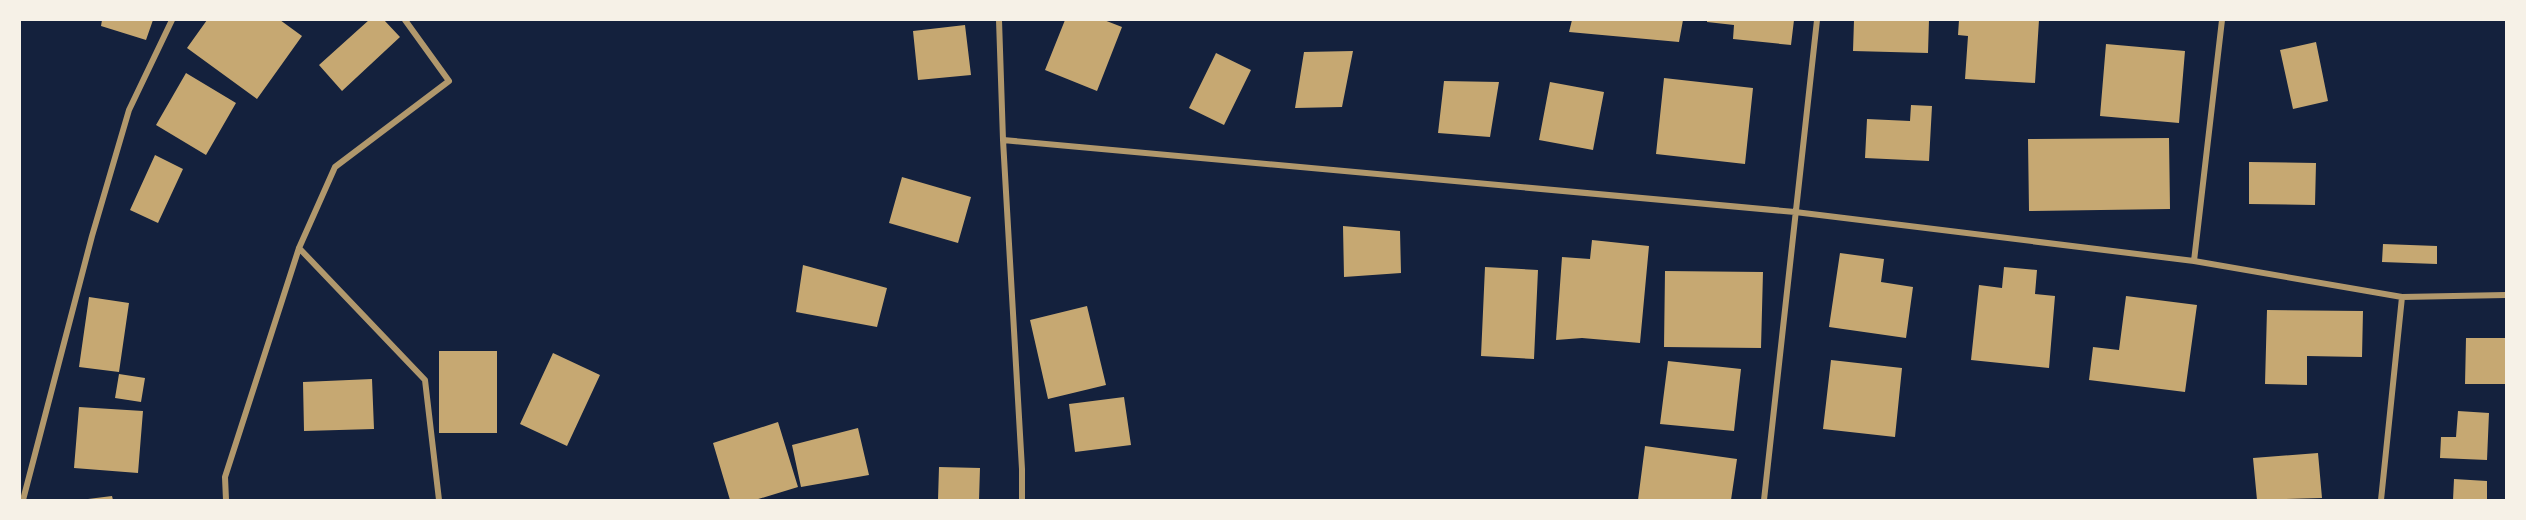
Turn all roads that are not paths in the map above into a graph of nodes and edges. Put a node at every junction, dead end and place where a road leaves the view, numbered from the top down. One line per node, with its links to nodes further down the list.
1 (172, 20): 12 (street)
2 (405, 20): 8 (street)
3 (999, 20): 6 (street)
4 (1817, 20): 7 (street)
5 (2222, 20): 9 (street)
6 (1003, 140): 7 (street); 15 (street)
7 (1795, 212): 9 (street); 16 (street)
8 (299, 248): 13 (street); 14 (street)
9 (2194, 261): 11 (street)
10 (2506, 295): 11 (street)
11 (2402, 297): 17 (street)
12 (23, 501)
13 (226, 501)
14 (439, 501)
15 (1022, 501)
16 (1764, 501)
17 (2380, 501)

